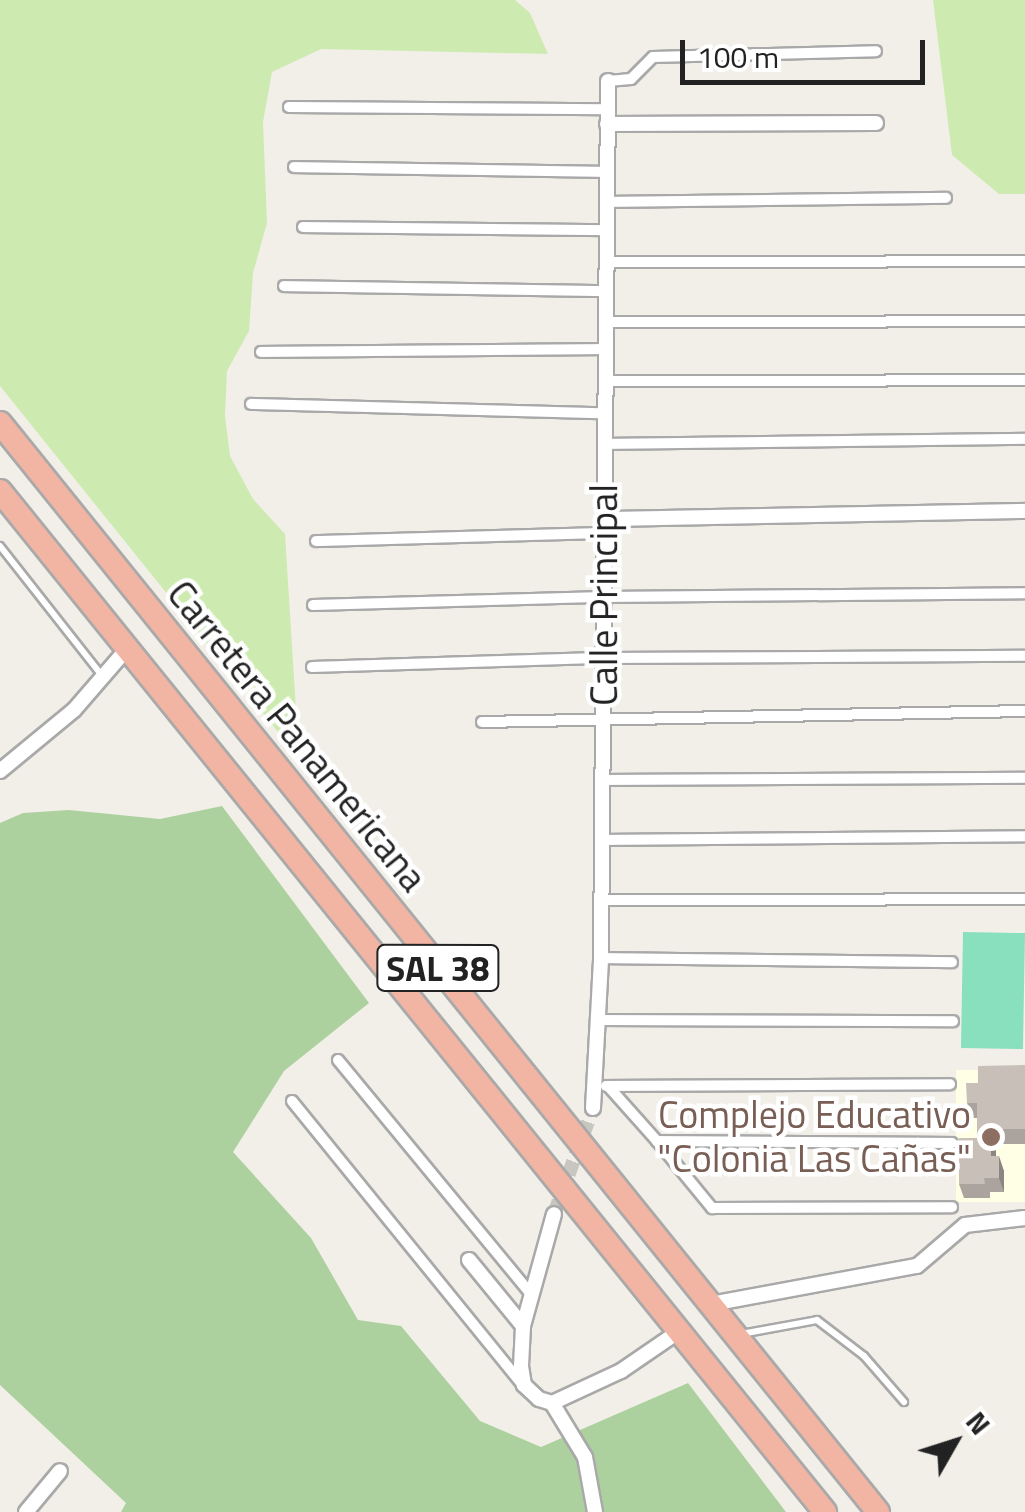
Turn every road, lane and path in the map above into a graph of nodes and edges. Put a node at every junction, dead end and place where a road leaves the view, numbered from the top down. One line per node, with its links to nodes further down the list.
1 (876, 50): 2 (street)
2 (608, 81): 4 (street, Calle Principal)
3 (289, 108): 4 (street)
4 (608, 116): 5 (street); 7 (street, Calle Principal)
5 (876, 123)
6 (294, 168): 7 (street)
7 (607, 172): 9 (street, Calle Principal)
8 (946, 198): 9 (street)
9 (607, 202): 11 (street, Calle Principal)
10 (302, 228): 11 (street)
11 (607, 230): 13 (street, Calle Principal)
12 (1025, 261): 13 (street)
13 (606, 262): 15 (street, Calle Principal)
14 (284, 286): 15 (street)
15 (606, 291): 17 (street, Calle Principal)
16 (1025, 321): 17 (street)
17 (606, 322): 18 (street, Calle Principal)
18 (606, 349): 19 (street); 21 (street, Calle Principal)
19 (262, 352)
20 (1025, 380): 21 (street)
21 (606, 381): 23 (street, Calle Principal)
22 (251, 404): 23 (street)
23 (606, 413): 26 (street, Calle Principal)
24 (0, 423): 41 (highway, Carretera Panamericana / SAL 38)
25 (1025, 440): 26 (street)
26 (605, 444): 29 (street, Calle Principal)
27 (0, 491): 35 (highway, Carretera Panamericana / SAL 38)
28 (1025, 510): 29 (street)
29 (604, 526): 30 (street); 33 (street, Calle Principal)
30 (316, 540)
31 (0, 546): 39 (lane)
32 (1025, 593): 33 (street)
33 (604, 597): 34 (street); 37 (street, Calle Principal)
34 (313, 605)
35 (126, 650): 39 (street); 44 (highway, Carretera Panamericana / SAL 38)
36 (1025, 656): 37 (street)
37 (604, 658): 38 (street); 42 (street, Calle Principal)
38 (312, 667)
39 (104, 678): 45 (street)
40 (1025, 711): 42 (street)
41 (233, 712): 44 (highway); 63 (highway, Carretera Panamericana / SAL 38)
42 (604, 717): 43 (street); 47 (street, Calle Principal)
43 (482, 722)
44 (200, 741): 65 (highway, Carretera Panamericana / SAL 38)
45 (0, 771)
46 (1025, 778): 47 (street)
47 (603, 780): 49 (street, Calle Principal)
48 (1025, 836): 49 (street)
49 (602, 840): 51 (street, Calle Principal)
50 (1025, 899): 51 (street)
51 (602, 900): 52 (street, Calle Principal)
52 (602, 958): 53 (street); 54 (street, Calle Principal)
53 (952, 962)
54 (600, 1020): 55 (street); 58 (street, Calle Principal)
55 (953, 1021)
56 (338, 1060): 68 (street)
57 (950, 1084): 58 (street)
58 (601, 1086): 60 (street, Calle Principal); 61 (street)
59 (292, 1100): 73 (street)
60 (593, 1108)
61 (657, 1141): 62 (street); 64 (street)
62 (952, 1143)
63 (607, 1178): 65 (highway); 69 (highway, Carretera Panamericana / SAL 38)
64 (952, 1207)
65 (565, 1210): 68 (street); 71 (highway, Carretera Panamericana / SAL 38)
66 (1025, 1218): 69 (street)
67 (470, 1260): 70 (street)
68 (530, 1293): 70 (street)
69 (710, 1304): 72 (highway, Carretera Panamericana / SAL 38)
70 (522, 1326): 73 (street)
71 (678, 1332): 75 (street); 79 (highway, Carretera Panamericana / SAL 38)
72 (735, 1335): 74 (lane); 80 (highway, Carretera Panamericana / SAL 38)
73 (524, 1385): 75 (street)
74 (904, 1402)
75 (552, 1403): 78 (street)
76 (60, 1471): 77 (street)
77 (26, 1512)
78 (595, 1512)
79 (824, 1512)
80 (878, 1512)

